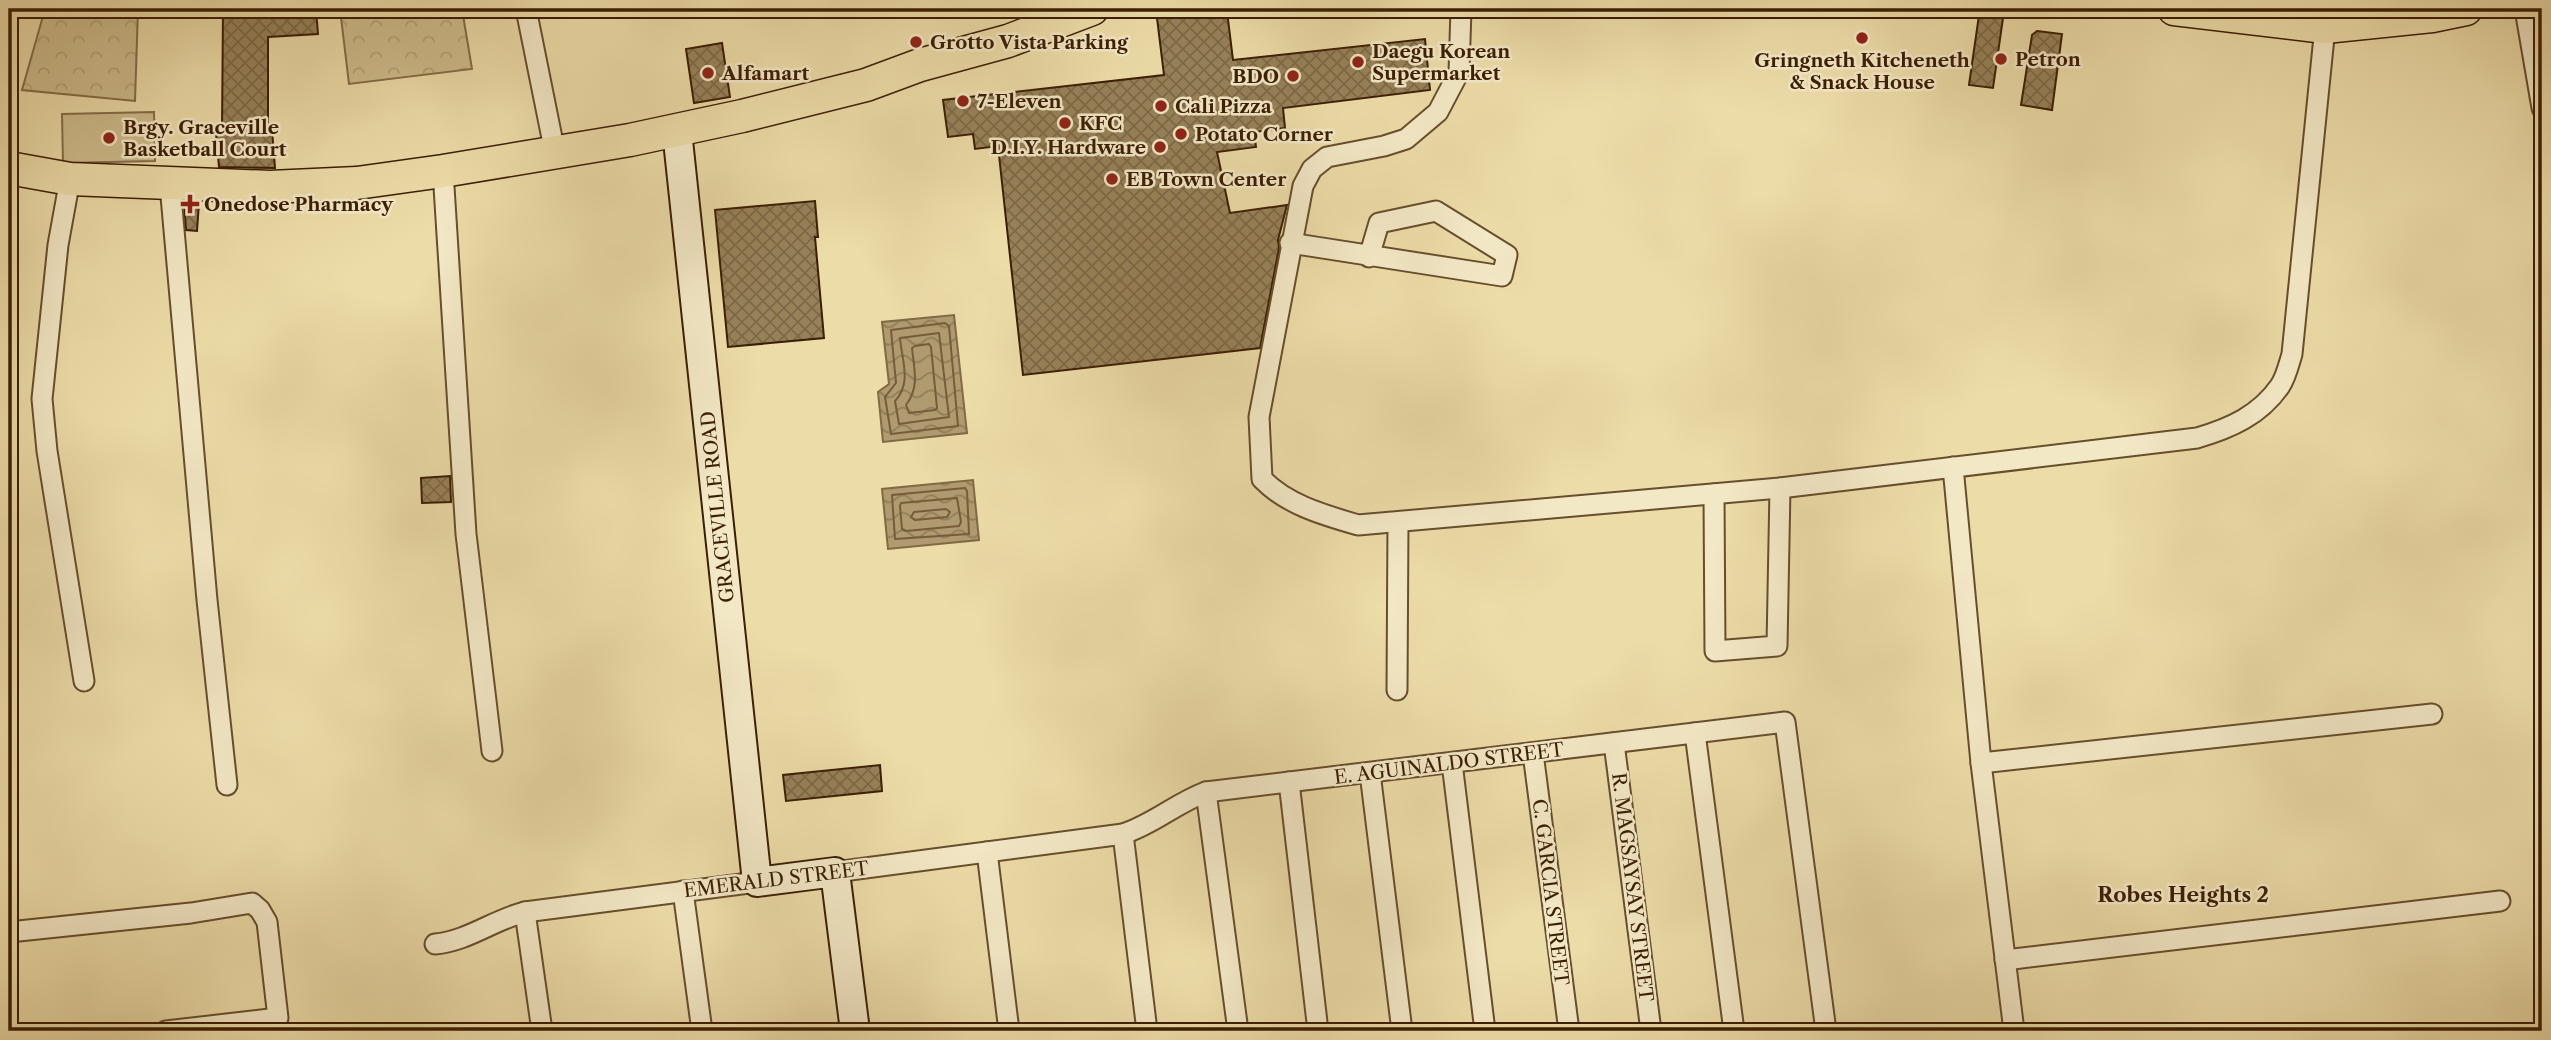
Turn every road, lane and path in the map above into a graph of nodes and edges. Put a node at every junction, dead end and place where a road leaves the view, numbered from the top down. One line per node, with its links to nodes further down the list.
1 (526, 9): 10 (street)
2 (1092, 9): 9 (main road)
3 (1461, 9): 15 (street)
4 (2174, 9): 7 (main road)
5 (2466, 9): 7 (main road)
6 (2525, 9): 8 (street)
7 (2325, 27): 17 (street)
8 (2542, 108)
9 (677, 131): 10 (main road); 37 (street, GRACEVILLE ROAD)
10 (555, 153): 12 (main road)
11 (9, 168): 13 (main road)
12 (443, 171): 14 (main road); 26 (street)
13 (70, 179): 14 (main road); 21 (street)
14 (170, 185): 32 (street)
15 (1290, 243): 16 (street); 20 (street)
16 (1369, 257): 16 (street)
17 (1953, 467): 18 (street); 29 (street)
18 (1780, 488): 19 (street); 19 (street)
19 (1714, 494): 20 (street)
20 (1398, 522): 22 (street)
21 (84, 681)
22 (1396, 690)
23 (2432, 714): 29 (street)
24 (1695, 733): 25 (street, E. AGUINALDO STREET); 57 (street); 58 (street, E. AGUINALDO STREET)
25 (1614, 743): 27 (street, E. AGUINALDO STREET); 56 (street, R. MAGSAYSAY STREET)
26 (492, 751)
27 (1533, 753): 28 (street, E. AGUINALDO STREET); 55 (street, C. GARCIA STREET)
28 (1452, 763): 30 (street, E. AGUINALDO STREET); 54 (street)
29 (1981, 764): 43 (street)
30 (1370, 773): 31 (street, E. AGUINALDO STREET); 53 (street)
31 (1289, 782): 33 (street, E. AGUINALDO STREET); 52 (street)
32 (227, 785)
33 (1206, 792): 34 (street, E. AGUINALDO STREET); 51 (street)
34 (1123, 834): 35 (street, EMERALD STREET); 50 (street)
35 (987, 852): 36 (street, EMERALD STREET); 49 (street)
36 (835, 872): 37 (street, EMERALD STREET); 48 (street)
37 (757, 882): 38 (street, EMERALD STREET)
38 (683, 891): 40 (street, EMERALD STREET); 47 (street)
39 (2500, 901): 43 (street)
40 (525, 912): 42 (street, EMERALD STREET); 46 (street)
41 (9, 932): 44 (street)
42 (435, 944)
43 (2005, 960): 59 (street)
44 (278, 1024): 45 (street)
45 (166, 1031)
46 (542, 1031)
47 (702, 1031)
48 (855, 1031)
49 (1009, 1031)
50 (1147, 1031)
51 (1238, 1031)
52 (1318, 1031)
53 (1402, 1031)
54 (1485, 1031)
55 (1569, 1031)
56 (1651, 1031)
57 (1734, 1031)
58 (1826, 1031)
59 (2014, 1031)

